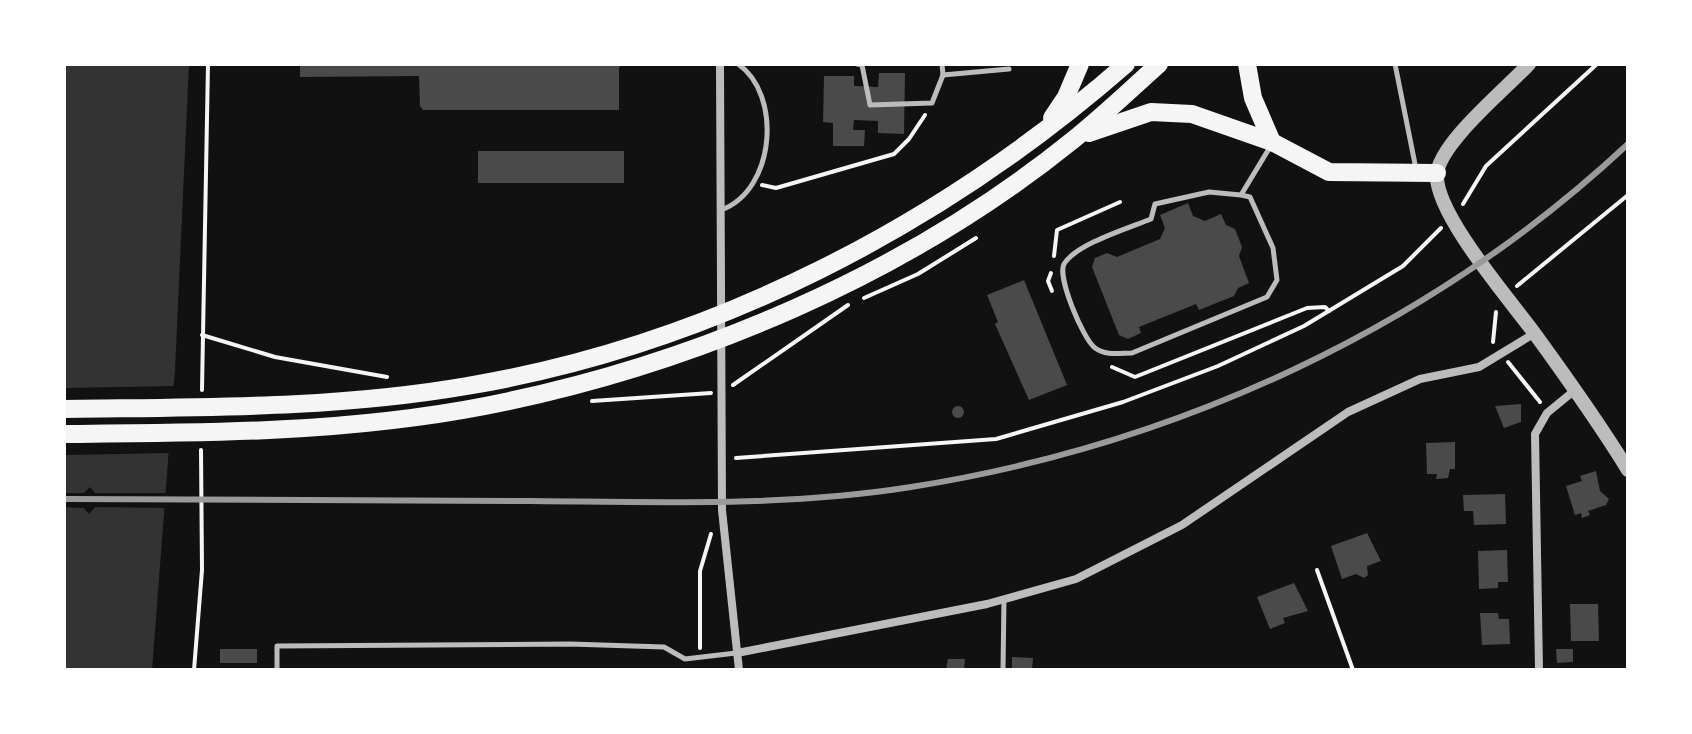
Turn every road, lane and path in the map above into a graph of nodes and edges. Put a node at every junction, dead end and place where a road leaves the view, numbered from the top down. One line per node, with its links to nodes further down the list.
1 (208, 64): 35 (path)
2 (720, 64): 25 (street)
3 (738, 64): 21 (lane)
4 (857, 64): 15 (lane)
5 (942, 64): 14 (lane)
6 (1080, 64): 16 (highway)
7 (1126, 64): 16 (highway)
8 (1159, 64): 17 (highway)
9 (1247, 64): 18 (highway)
10 (1395, 64): 19 (lane)
11 (1529, 64): 20 (street)
12 (1597, 64): 26 (path)
13 (1009, 69): 14 (lane)
14 (943, 75): 15 (lane)
15 (932, 103): 21 (path)
16 (1033, 140): 43 (highway)
17 (1072, 141): 18 (highway); 45 (highway)
18 (1272, 142): 19 (highway); 22 (lane)
19 (1416, 172): 20 (highway)
20 (1437, 173): 26 (street)
21 (756, 183): 25 (lane)
22 (1241, 195): 22 (lane)
23 (1628, 195): 31 (path)
24 (1120, 202): 30 (path)
25 (720, 211): 40 (street)
26 (1452, 218): 31 (street)
27 (1451, 236): 33 (path)
28 (976, 238): 29 (path)
29 (918, 274)
30 (1053, 294)
31 (1500, 298): 34 (street); 36 (path)
32 (850, 303): 40 (path)
33 (1329, 311): 37 (path); 47 (path)
34 (1535, 333): 36 (street); 39 (street)
35 (202, 335): 38 (path); 41 (path)
36 (1502, 354): 44 (path); 51 (street)
37 (1106, 364)
38 (362, 380)
39 (1575, 390): 48 (street); 59 (street)
40 (721, 393): 42 (path); 47 (street)
41 (202, 399)
42 (586, 401)
43 (64, 409)
44 (1534, 410)
45 (64, 434)
46 (201, 446): 54 (path)
47 (722, 459): 49 (street)
48 (1628, 470)
49 (722, 510): 52 (street); 53 (path)
50 (1317, 570): 58 (path)
51 (1004, 599): 52 (street); 57 (lane)
52 (737, 653): 53 (lane); 56 (street)
53 (699, 658): 55 (lane)
54 (194, 670)
55 (277, 670)
56 (739, 670)
57 (1003, 670)
58 (1353, 670)
59 (1539, 670)

